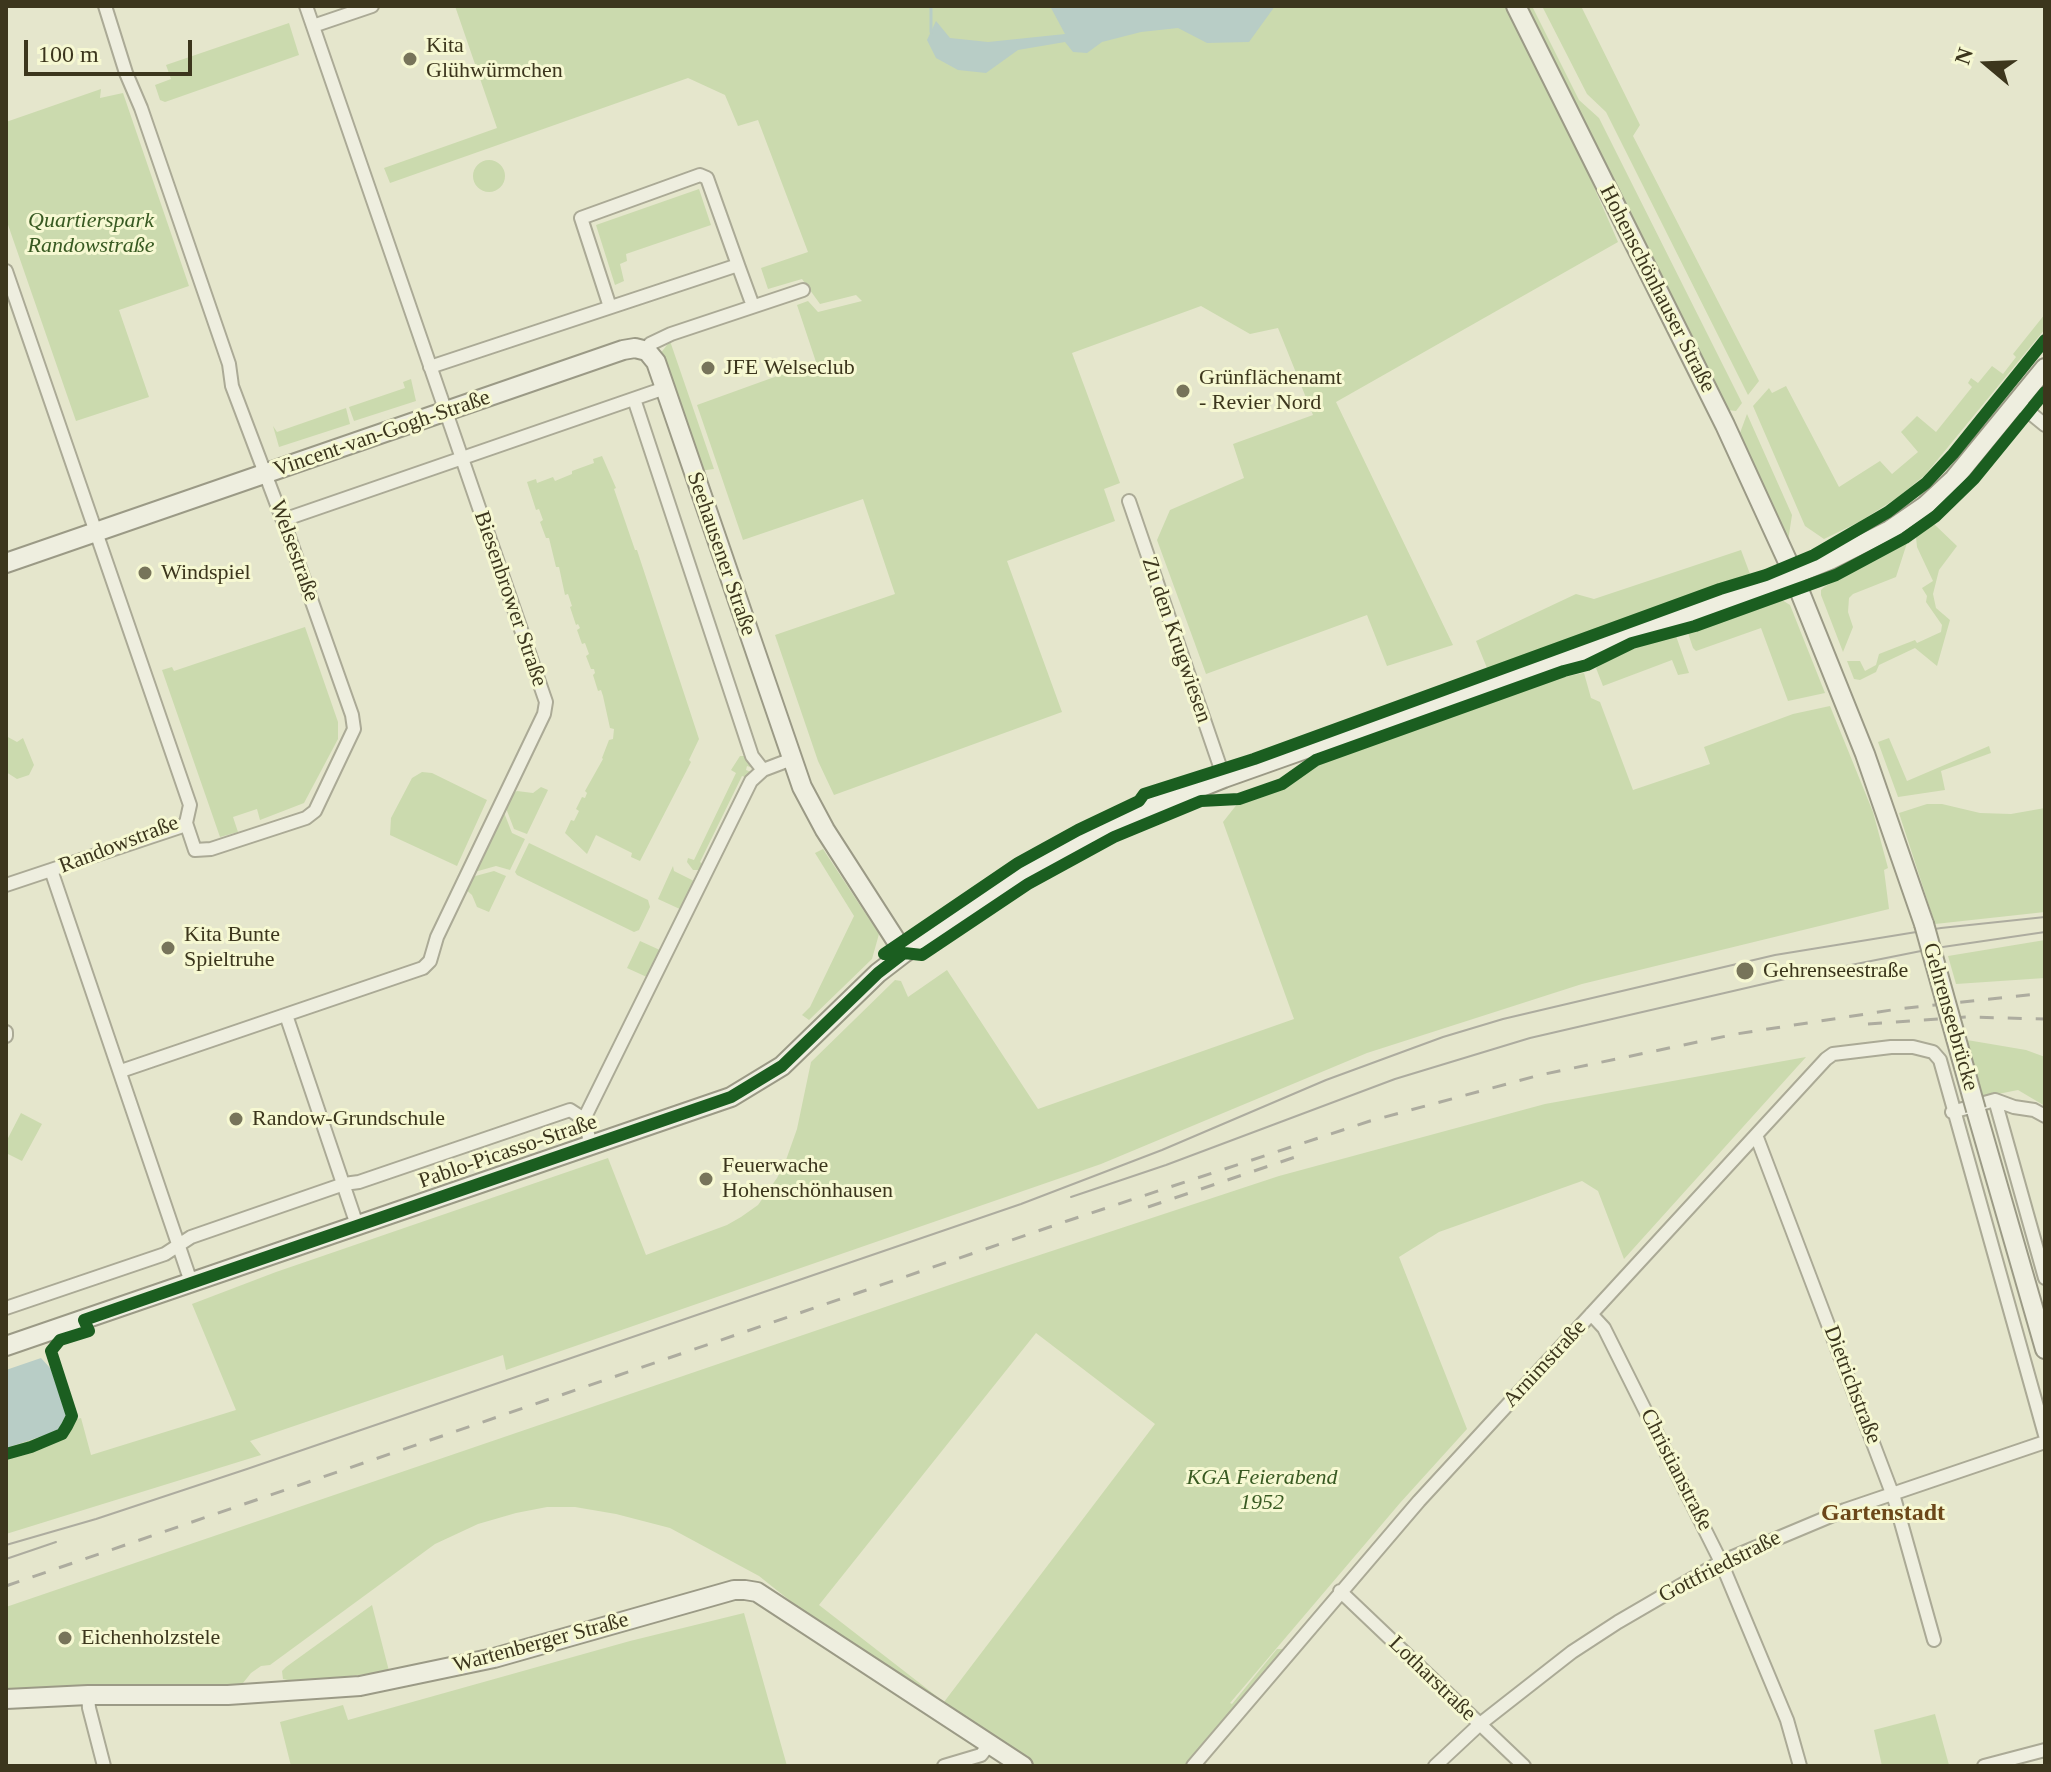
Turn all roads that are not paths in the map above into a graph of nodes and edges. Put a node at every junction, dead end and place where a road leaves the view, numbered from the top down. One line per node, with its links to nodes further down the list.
1 (105, 6): 20 (street, Welsestraße)
2 (306, 6): 5 (street, Biesenbrower Straße)
3 (372, 6): 5 (street)
4 (1516, 6): 25 (main road, Hohenschönhauser Straße)
5 (313, 26): 12 (street, Biesenbrower Straße)
6 (738, 265): 9 (street); 10 (street); 10 (street)
7 (6, 271): 23 (street, Randowstraße)
8 (803, 290): 9 (street, Vincent-van-Gogh-Straße)
9 (753, 306): 11 (street, Vincent-van-Gogh-Straße)
10 (610, 307): 12 (street)
11 (647, 351): 14 (main road, Seehausener Straße); 17 (main road, Vincent-van-Gogh-Straße)
12 (430, 367): 17 (street, Biesenbrower Straße)
13 (2045, 368): 16 (main road, Pablo-Picasso-Straße)
14 (665, 388): 15 (street); 26 (main road, Seehausener Straße)
15 (634, 399): 19 (street); 27 (street, Seehausener Straße)
16 (2018, 403): 18 (street); 25 (main road, Pablo-Picasso-Straße)
17 (446, 412): 19 (street, Biesenbrower Straße); 20 (main road, Vincent-van-Gogh-Straße)
18 (2045, 425)
19 (461, 459): 22 (street); 33 (street, Biesenbrower Straße)
20 (266, 474): 22 (street, Welsestraße); 23 (main road, Vincent-van-Gogh-Straße)
21 (1129, 501): 28 (street, Zu den Krugwiesen)
22 (283, 520): 29 (street, Welsestraße)
23 (96, 532): 24 (main road, Vincent-van-Gogh-Straße); 29 (street, Randowstraße)
24 (6, 563)
25 (1794, 575): 28 (main road, Pablo-Picasso-Straße); 49 (main road, Gehrenseebrücke, bridge)
26 (792, 759): 27 (street); 32 (main road, Seehausener Straße)
27 (763, 770): 38 (street)
28 (1224, 778): 32 (main road, Pablo-Picasso-Straße)
29 (186, 823): 30 (street, Randowstraße)
30 (51, 870): 31 (street); 34 (street, Randowstraße)
31 (6, 885)
32 (904, 953): 40 (main road, Pablo-Picasso-Straße)
33 (286, 1015): 34 (street, Biesenbrower Straße); 41 (street)
34 (121, 1071): 43 (street, Randowstraße)
35 (1995, 1100): 36 (street); 37 (street); 44 (street)
36 (1952, 1112): 39 (street, Arnimstraße); 50 (street)
37 (2045, 1116)
38 (584, 1119): 40 (street); 41 (street, Pablo-Picasso-Straße)
39 (1756, 1135): 47 (street, Arnimstraße); 52 (street, Dietrichstraße)
40 (591, 1145): 42 (main road, Pablo-Picasso-Straße)
41 (344, 1184): 42 (street); 43 (street, Pablo-Picasso-Straße)
42 (357, 1225): 45 (main road, Pablo-Picasso-Straße)
43 (178, 1244): 45 (street, Randowstraße); 46 (street, Pablo-Picasso-Straße)
44 (2045, 1278)
45 (191, 1282): 48 (main road, Pablo-Picasso-Straße)
46 (6, 1308)
47 (1591, 1314): 53 (street, Christianstraße); 54 (street, Arnimstraße)
48 (6, 1346)
49 (2045, 1349)
50 (2045, 1435)
51 (2045, 1442): 52 (street, Gottfriedstraße)
52 (1893, 1494): 53 (street, Gottfriedstraße); 55 (street, Dietrichstraße)
53 (1721, 1562): 58 (street, Gottfriedstraße); 67 (street, Christianstraße)
54 (1340, 1591): 58 (street, Lotharstraße); 64 (street, Arnimstraße)
55 (1934, 1640)
56 (88, 1695): 57 (main road, Wartenberger Straße); 59 (main road, Wartenberger Straße); 61 (street)
57 (6, 1699)
58 (1480, 1724): 65 (street, Gottfriedstraße); 66 (street, Lotharstraße)
59 (989, 1745): 62 (street); 63 (main road, Wartenberger Straße)
60 (2045, 1750): 68 (street)
61 (104, 1766)
62 (944, 1766)
63 (1023, 1766)
64 (1193, 1766)
65 (1435, 1766)
66 (1524, 1766)
67 (1800, 1766)
68 (1984, 1766)

